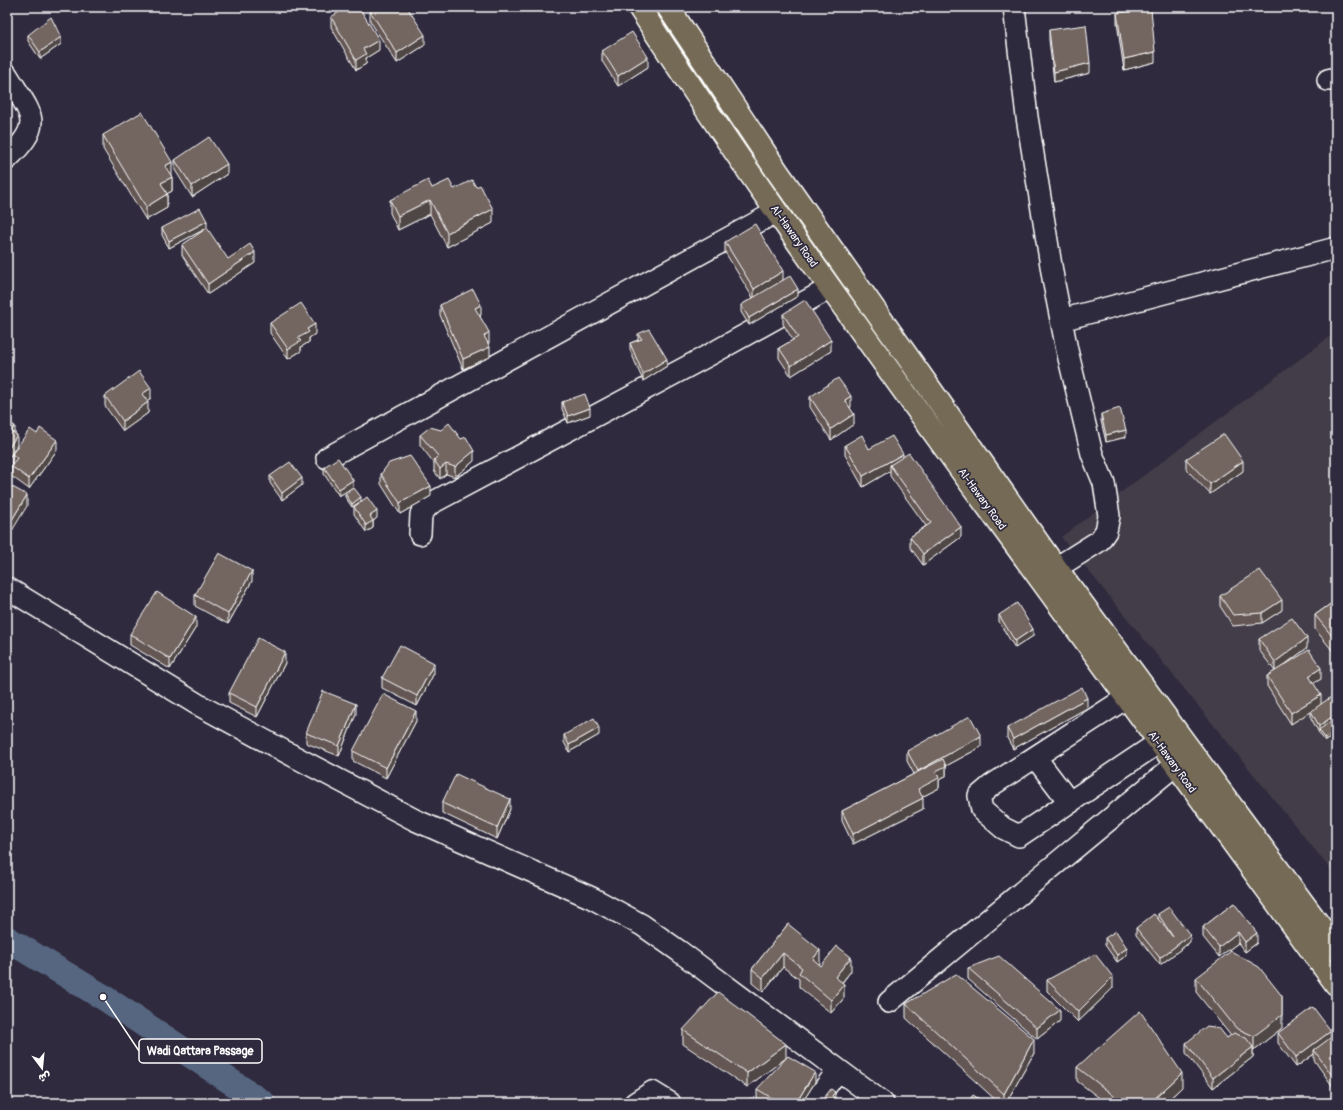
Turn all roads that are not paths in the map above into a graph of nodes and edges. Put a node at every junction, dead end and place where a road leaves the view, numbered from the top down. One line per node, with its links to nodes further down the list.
1 (639, 7): 6 (highway, Al-Hawary Road)
2 (668, 7): 12 (highway, Al-Hawary Road)
3 (1014, 7): 9 (street)
4 (7, 75): 5 (street)
5 (7, 159)
6 (776, 212): 8 (highway, Al-Hawary Road); 10 (street)
7 (1336, 248): 9 (street)
8 (830, 288): 11 (street); 14 (highway, Al-Hawary Road)
9 (1061, 320): 12 (street)
10 (327, 458)
11 (420, 534)
12 (1056, 568): 19 (highway, Al-Hawary Road)
13 (7, 588): 22 (street)
14 (1126, 698): 15 (highway, Al-Hawary Road); 16 (street)
15 (1158, 743): 17 (highway, Al-Hawary Road); 18 (street)
16 (1035, 757): 18 (street); 18 (street)
17 (1174, 766): 20 (highway, Al-Hawary Road); 21 (street)
18 (1070, 803)
19 (1336, 948)
20 (1336, 984)
21 (889, 1002)
22 (838, 1070): 25 (street); 26 (street)
23 (635, 1103): 24 (street)
24 (670, 1103)
25 (814, 1103)
26 (883, 1103)

